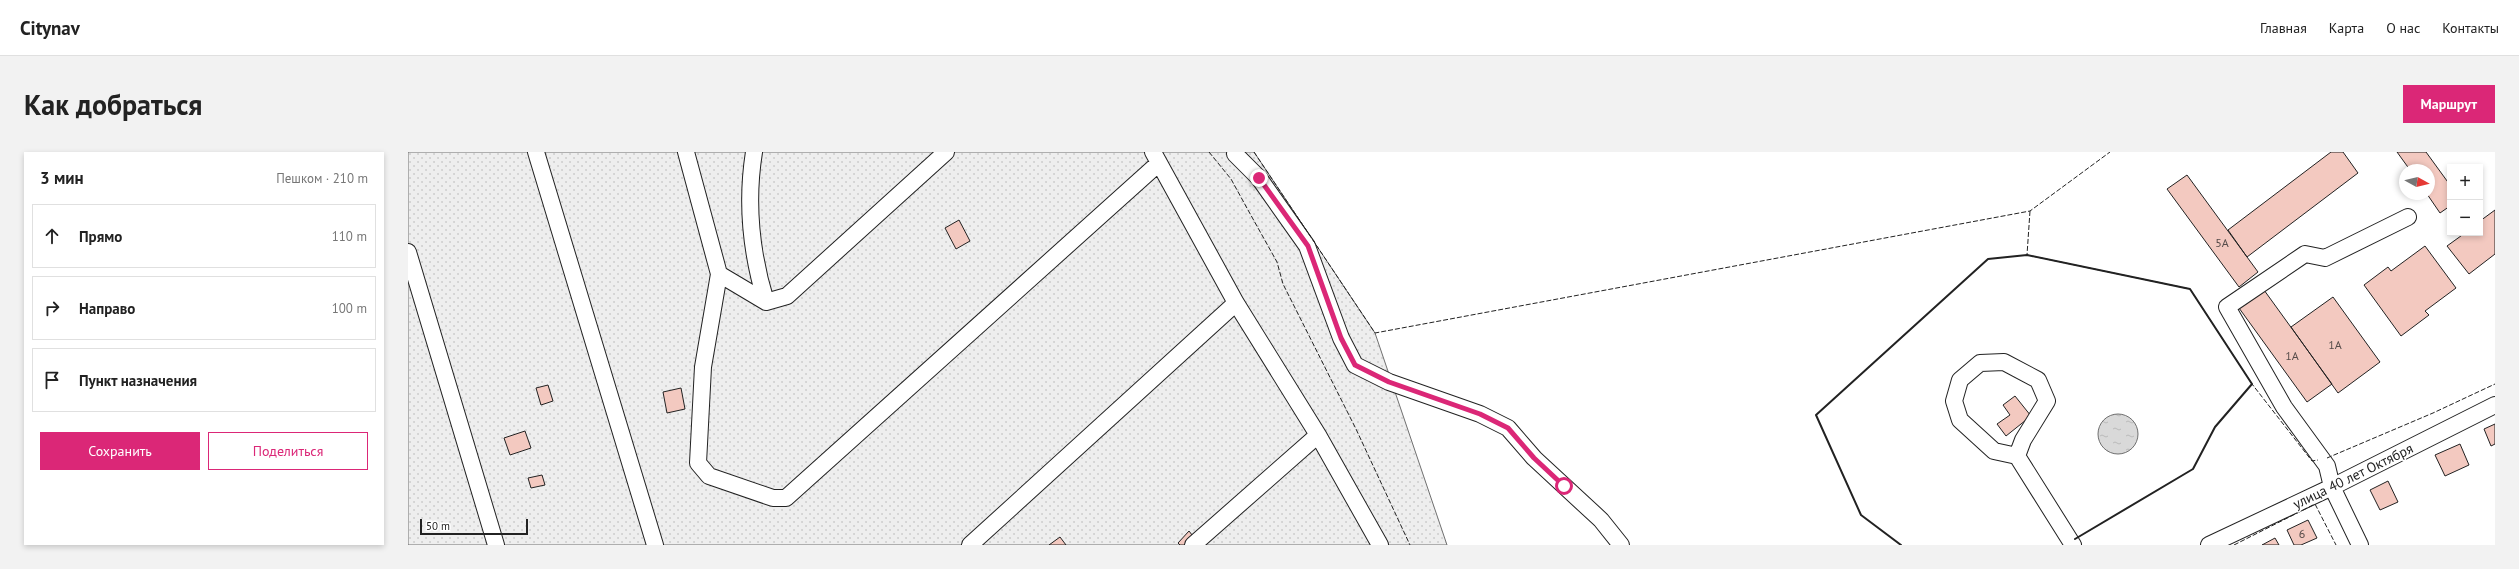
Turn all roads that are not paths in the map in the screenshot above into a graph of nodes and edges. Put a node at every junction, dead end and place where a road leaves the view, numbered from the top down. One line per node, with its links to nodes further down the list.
1 (536, 152): 17 (street)
2 (686, 152): 9 (street)
3 (754, 152): 10 (street)
4 (946, 152): 10 (street)
5 (1235, 154): 21 (street)
6 (1156, 158): 9 (street); 11 (street)
7 (2408, 217): 15 (street)
8 (408, 252): 16 (street)
9 (719, 274): 10 (street)
10 (766, 302)
11 (1236, 303): 13 (street); 18 (street)
12 (2495, 405): 15 (street, улица 40 лет Октября)
13 (1318, 435): 19 (street); 20 (street)
14 (2016, 456): 14 (street); 22 (street)
15 (2332, 487): 23 (street, улица 40 лет Октября); 24 (street)
16 (496, 545)
17 (655, 545)
18 (970, 545)
19 (1193, 545)
20 (1380, 545)
21 (1621, 545)
22 (2074, 545)
23 (2209, 545)
24 (2360, 545)

